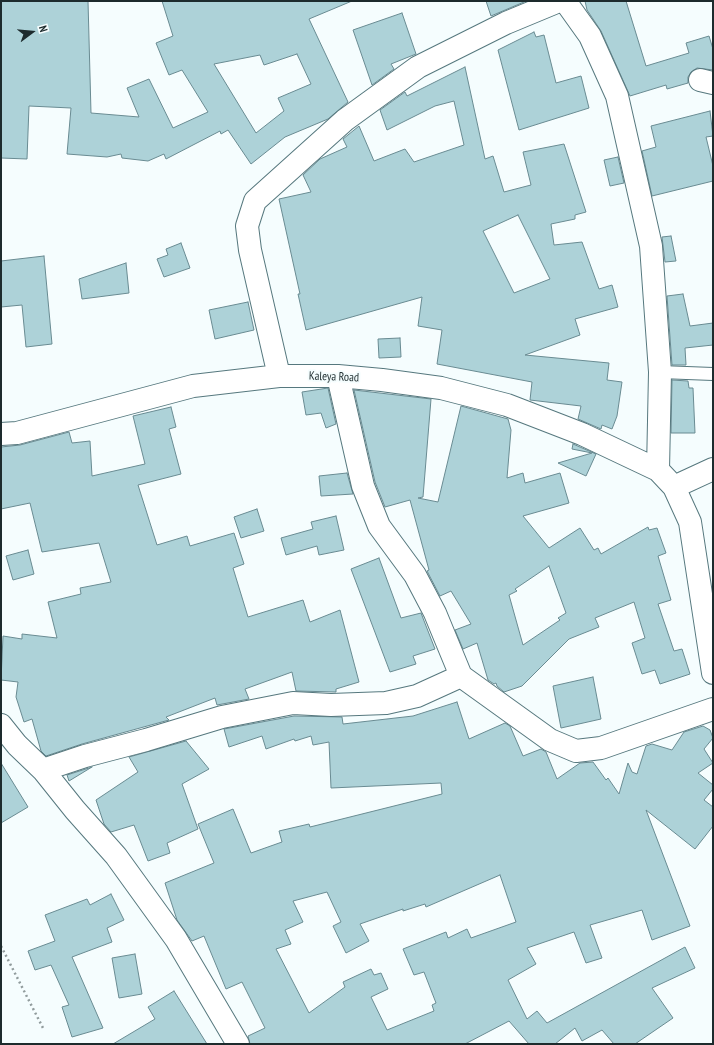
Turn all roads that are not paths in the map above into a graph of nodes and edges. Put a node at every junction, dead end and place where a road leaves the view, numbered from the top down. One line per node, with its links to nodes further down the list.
1 (559, 1): 5 (street)
2 (565, 1): 3 (street)
3 (660, 372): 4 (lane); 9 (street)
4 (713, 374)
5 (279, 376): 6 (street, Kaleya Road); 7 (street, Kaleya Road)
6 (338, 376): 9 (street, Kaleya Road); 12 (street)
7 (1, 434)
8 (713, 468): 10 (street)
9 (658, 470): 10 (street)
10 (674, 487): 11 (street)
11 (713, 673)
12 (461, 676): 13 (street); 15 (street)
13 (713, 709)
14 (1, 725): 15 (street)
15 (43, 770): 16 (street)
16 (238, 1044)

